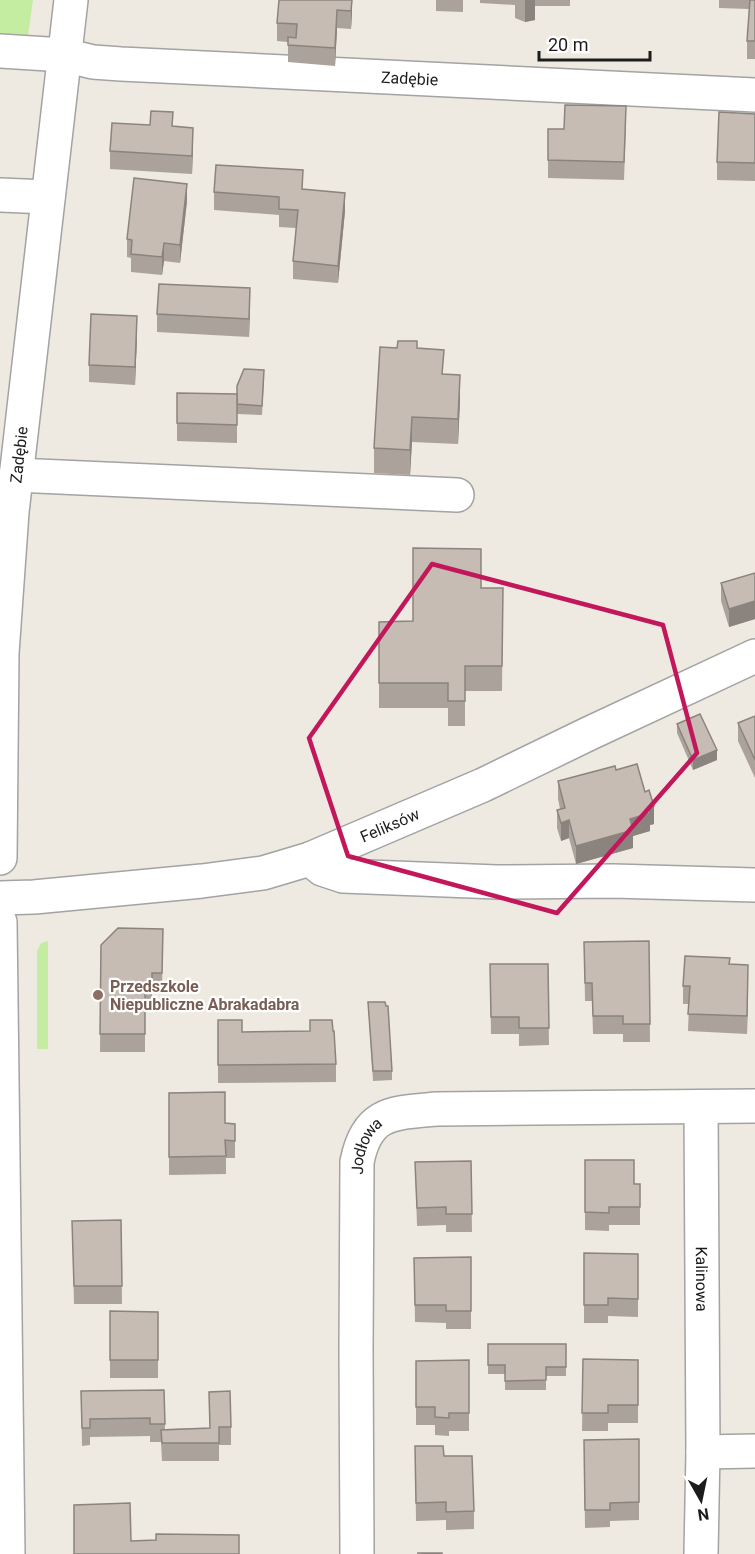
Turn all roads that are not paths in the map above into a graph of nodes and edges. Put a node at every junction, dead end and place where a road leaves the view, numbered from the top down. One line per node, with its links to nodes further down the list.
1 (71, 0): 3 (street, Zadębie)
2 (0, 51): 3 (street)
3 (64, 55): 4 (street, Zadębie); 6 (street, Zadębie)
4 (755, 95)
5 (0, 195): 6 (street)
6 (48, 197): 7 (street, Zadębie)
7 (16, 476): 8 (street); 10 (street, Zadębie)
8 (457, 495)
9 (755, 656): 11 (street, Feliksów)
10 (0, 858)
11 (310, 859): 12 (street); 13 (street, Feliksów)
12 (755, 885)
13 (0, 898)
14 (0, 922): 15 (street)
15 (0, 964): 20 (street)
16 (755, 1106): 17 (street, Jodłowa)
17 (701, 1107): 19 (street, Kalinowa); 21 (street, Jodłowa)
18 (755, 1451): 19 (street)
19 (703, 1452): 22 (street, Kalinowa)
20 (8, 1554)
21 (357, 1554)
22 (701, 1554)

